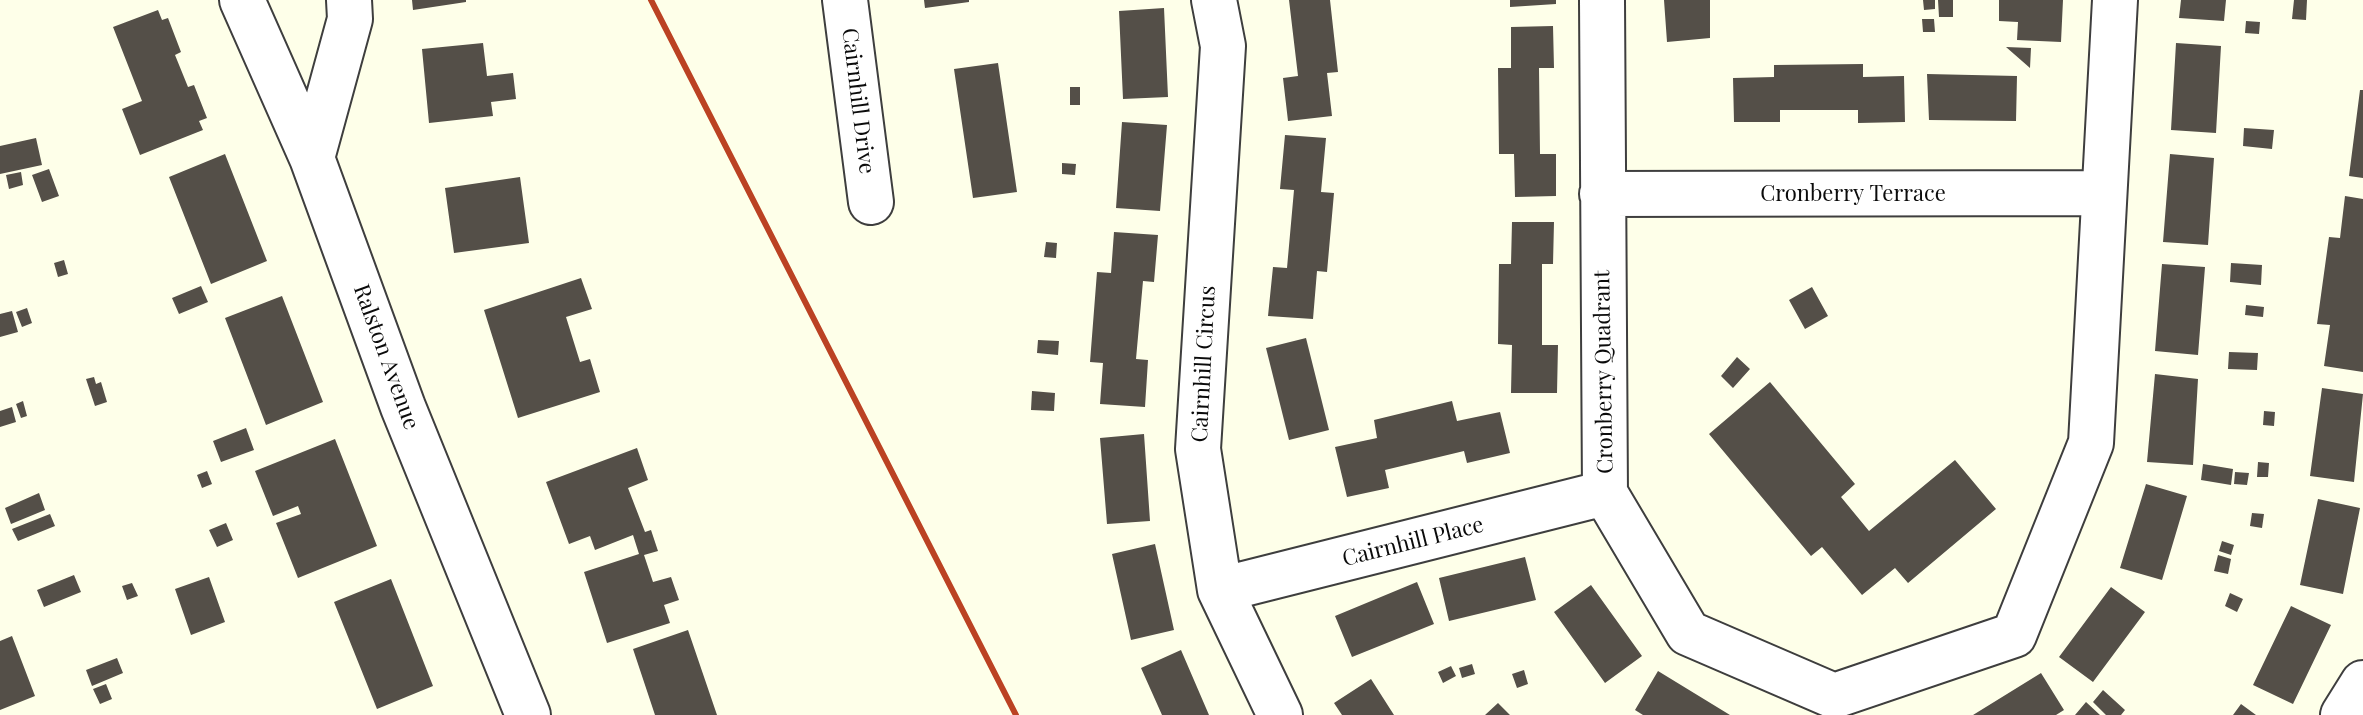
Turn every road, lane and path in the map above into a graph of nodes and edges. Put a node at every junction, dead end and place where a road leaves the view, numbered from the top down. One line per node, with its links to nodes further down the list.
1 (242, 0): 7 (street, Ralston Avenue)
2 (349, 0): 7 (street)
3 (845, 0): 10 (street, Cairnhill Drive)
4 (1214, 0): 12 (street, Cairnhill Circus)
5 (1602, 0): 9 (street, Cronberry Quadrant)
6 (2115, 0): 8 (street, Cronberry Quadrant)
7 (312, 158): 14 (street, Ralston Avenue)
8 (2104, 193): 9 (street, Cronberry Terrace); 11 (street, Cronberry Quadrant)
9 (1602, 194): 11 (street, Cronberry Quadrant)
10 (871, 202)
11 (1605, 493): 12 (street, Cairnhill Place)
12 (1220, 590): 15 (street, Cairnhill Circus)
13 (2363, 683): 16 (street)
14 (528, 715)
15 (1280, 715)
16 (2343, 715)

